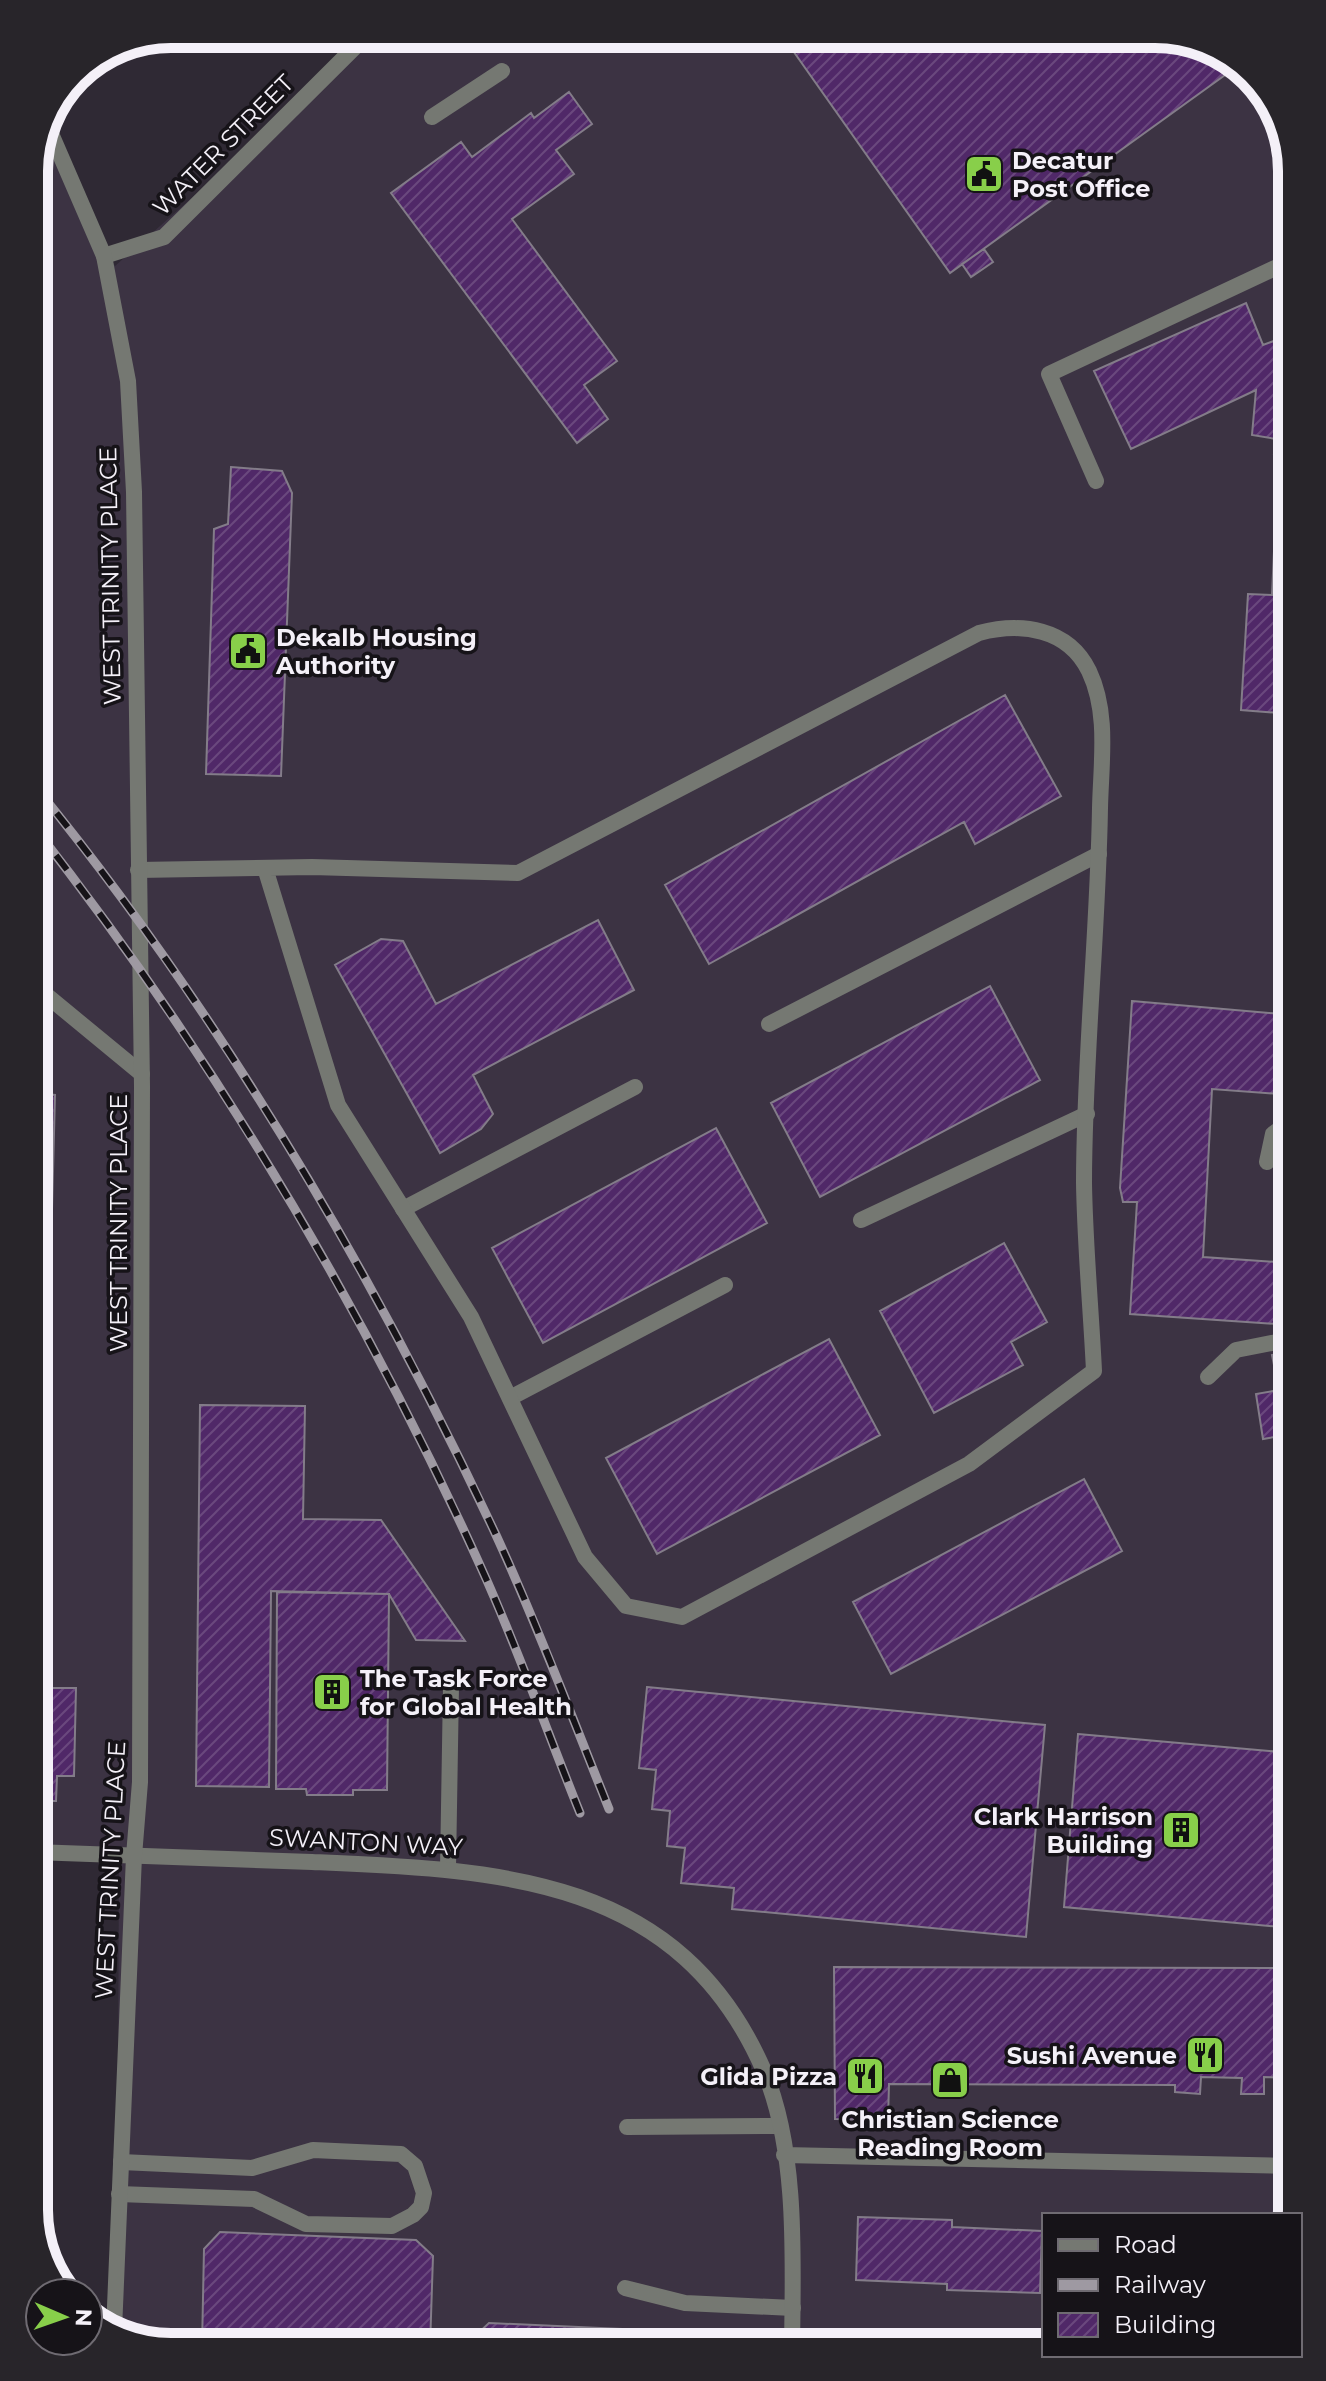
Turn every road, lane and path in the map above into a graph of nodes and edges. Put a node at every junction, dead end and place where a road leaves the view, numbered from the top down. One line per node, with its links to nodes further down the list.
1 (354, 48): 5 (street, WATER STREET)
2 (502, 71): 3 (street)
3 (432, 117)
4 (53, 137): 5 (street, WEST TRINITY PLACE)
5 (104, 256): 10 (street, WEST TRINITY PLACE)
6 (1278, 267): 7 (street)
7 (1096, 481)
8 (1099, 854): 9 (street); 12 (street); 15 (street)
9 (265, 868): 10 (street); 18 (street)
10 (138, 870): 13 (street, WEST TRINITY PLACE)
11 (48, 997): 13 (street)
12 (769, 1024)
13 (142, 1074): 26 (street, WEST TRINITY PLACE)
14 (635, 1087): 18 (street)
15 (1087, 1114): 19 (street); 23 (street)
16 (1278, 1130): 17 (street)
17 (1267, 1162)
18 (403, 1209): 23 (street)
19 (861, 1220)
20 (725, 1285): 23 (street)
21 (1278, 1342): 22 (street)
22 (1208, 1377)
23 (510, 1398)
24 (451, 1686): 27 (street)
25 (48, 1853): 26 (street, SWANTON WAY)
26 (134, 1856): 27 (street, SWANTON WAY); 31 (street, WEST TRINITY PLACE)
27 (448, 1868): 28 (street, SWANTON WAY)
28 (779, 2126): 29 (street); 30 (street, SWANTON WAY)
29 (627, 2127)
30 (784, 2155): 32 (street); 35 (street, SWANTON WAY)
31 (121, 2162): 33 (street, WEST TRINITY PLACE); 33 (street)
32 (1278, 2166)
33 (119, 2194): 36 (street, WEST TRINITY PLACE)
34 (625, 2288): 35 (street)
35 (793, 2308): 37 (street, SWANTON WAY)
36 (114, 2319)
37 (792, 2333)

